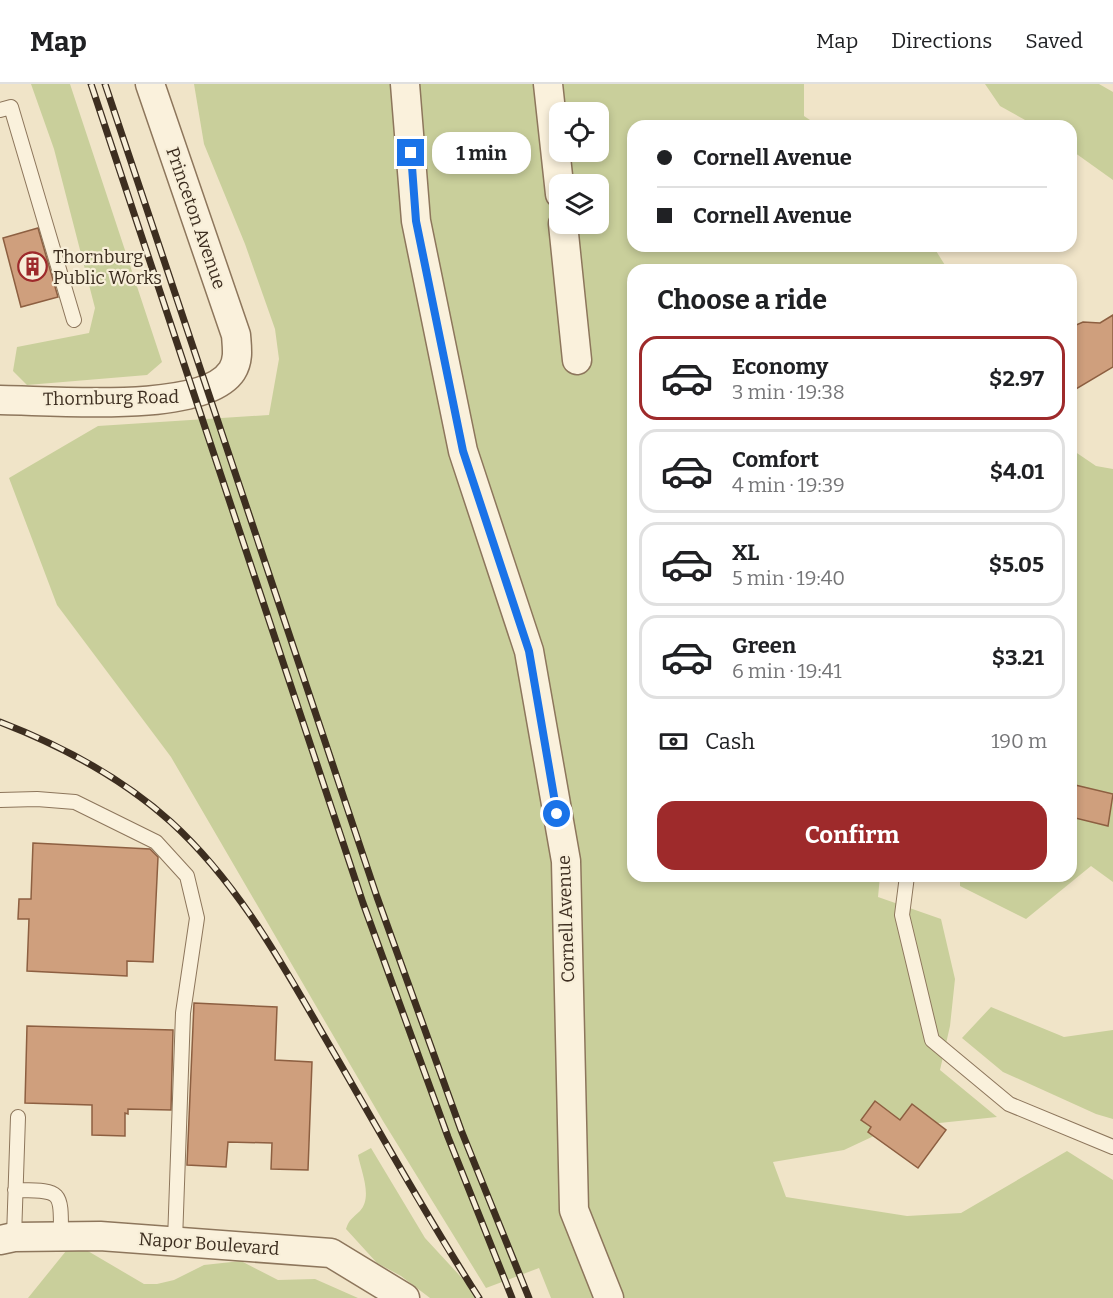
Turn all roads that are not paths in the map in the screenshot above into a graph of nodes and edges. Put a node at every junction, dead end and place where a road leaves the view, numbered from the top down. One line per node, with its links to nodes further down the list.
1 (150, 84): 8 (street, Princeton Avenue)
2 (405, 84): 20 (street, Cornell Avenue)
3 (548, 84): 5 (street)
4 (0, 110): 7 (lane)
5 (558, 174)
6 (564, 234): 9 (street)
7 (74, 320)
8 (238, 353): 10 (street, Thornburg Road)
9 (577, 360)
10 (0, 400)
11 (0, 800): 18 (lane)
12 (906, 882): 14 (lane)
13 (18, 1117): 15 (lane)
14 (1113, 1147)
15 (15, 1190): 16 (lane); 17 (lane)
16 (61, 1236): 17 (street, Napor Boulevard); 18 (street, Napor Boulevard)
17 (7, 1239)
18 (175, 1241): 19 (street, Napor Boulevard)
19 (405, 1298)
20 (609, 1298)

